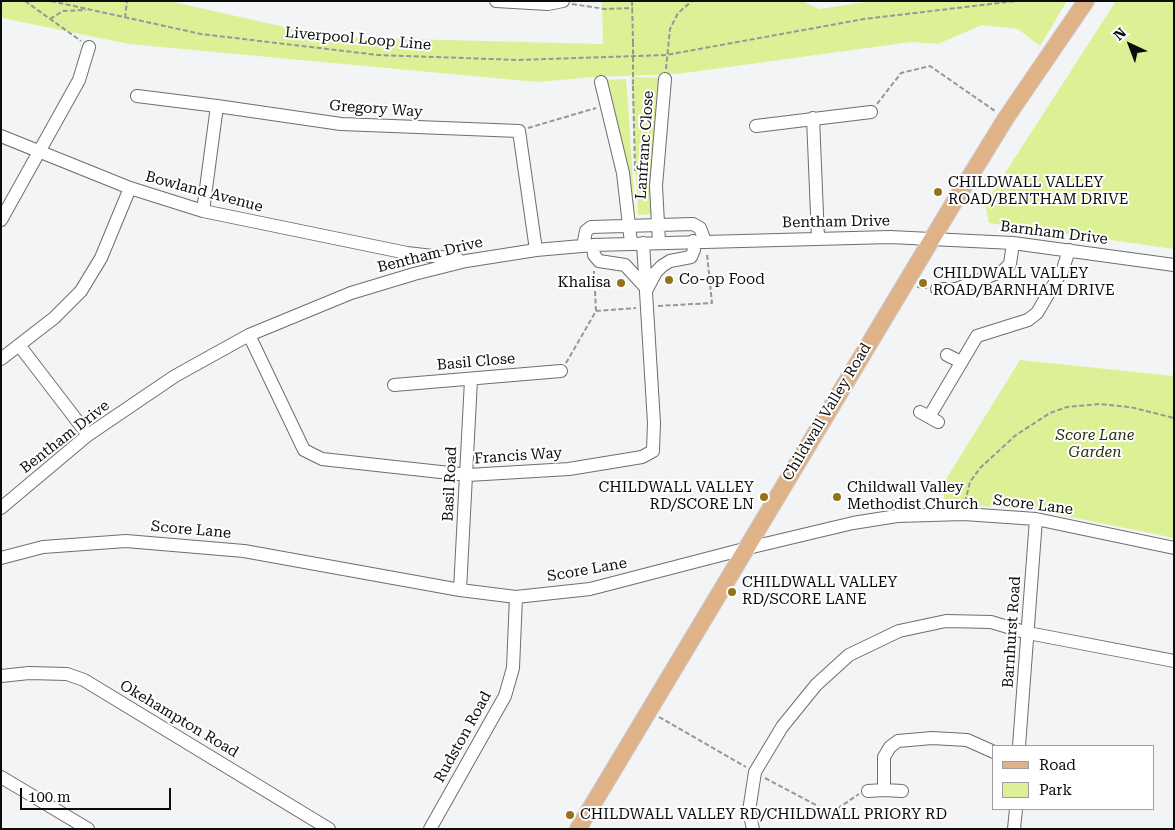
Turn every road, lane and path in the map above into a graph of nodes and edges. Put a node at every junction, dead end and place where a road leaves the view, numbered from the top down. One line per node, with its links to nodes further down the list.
1 (25, 1): 13 (path)
2 (51, 1): 11 (path, Liverpool Loop Line)
3 (127, 1): 12 (path)
4 (496, 1): 9 (street)
5 (632, 1): 10 (path)
6 (692, 1): 15 (path)
7 (1016, 1): 15 (path, Liverpool Loop Line)
8 (1086, 1): 23 (main road, Childwall Valley Road)
9 (562, 2): 10 (path)
10 (633, 8): 28 (path, bridge)
11 (90, 10): 12 (path, Liverpool Loop Line); 13 (path)
12 (125, 18): 15 (path, Liverpool Loop Line)
13 (50, 19): 14 (path)
14 (89, 47): 27 (street)
15 (666, 55)
16 (665, 79): 33 (street, Lanfranc Close)
17 (601, 82): 19 (street, Francis Way)
18 (137, 96): 20 (street, Gregory Way)
19 (606, 105): 25 (path); 32 (street, Francis Way)
20 (217, 106): 25 (street, Gregory Way); 30 (street)
21 (871, 112): 22 (street); 23 (path)
22 (813, 118): 24 (street); 34 (street)
23 (1006, 118): 35 (main road, Childwall Valley Road)
24 (756, 126)
25 (519, 131): 41 (street)
26 (1, 136): 27 (street, Bowland Avenue)
27 (39, 153): 29 (street, Bowland Avenue); 31 (street)
28 (635, 180)
29 (130, 188): 30 (street, Bowland Avenue); 53 (street)
30 (203, 211): 43 (street, Bowland Avenue)
31 (1, 220)
32 (628, 226): 33 (street); 38 (street, Francis Way); 40 (street)
33 (658, 226): 36 (street); 37 (street, Lanfranc Close)
34 (818, 238): 35 (street, Bentham Drive); 36 (street, Bentham Drive)
35 (930, 240): 39 (street, Barnham Drive); 47 (main road, Childwall Valley Road)
36 (699, 241): 37 (street, Bentham Drive); 48 (street); 50 (path)
37 (659, 242): 38 (street, Bentham Drive)
38 (637, 243): 40 (street, Bentham Drive); 48 (street, Francis Way)
39 (1013, 243): 42 (street, Barnham Drive); 49 (street)
40 (588, 245): 41 (street, Bentham Drive); 48 (street); 51 (path)
41 (536, 250): 44 (street, Bentham Drive)
42 (1069, 250): 45 (street, Barnham Drive); 56 (street)
43 (406, 254): 44 (street, Bowland Avenue); 46 (street)
44 (466, 261): 46 (street, Bentham Drive)
45 (1174, 265)
46 (414, 274): 52 (street, Bentham Drive)
47 (903, 285): 49 (path); 67 (main road, Childwall Valley Road)
48 (647, 289): 50 (street, Francis Way)
49 (937, 289)
50 (647, 307): 51 (path); 63 (street, Francis Way)
51 (596, 311): 57 (path)
52 (249, 335): 62 (street, Bentham Drive); 63 (street, Francis Way)
53 (19, 345): 55 (street); 62 (street)
54 (947, 354): 56 (street)
55 (1, 359)
56 (961, 362): 60 (street)
57 (561, 371): 58 (street, Basil Close)
58 (471, 380): 59 (street, Basil Close); 63 (street, Basil Road)
59 (394, 385)
60 (929, 417)
61 (1174, 418): 65 (path)
62 (88, 435): 64 (street, Bentham Drive)
63 (468, 475): 70 (street, Basil Road)
64 (1, 508)
65 (964, 514): 66 (street, Score Lane); 67 (street, Score Lane)
66 (1036, 520): 68 (street, Score Lane); 72 (street, Barnhurst Road)
67 (748, 548): 71 (street, Score Lane); 75 (main road, Childwall Valley Road)
68 (1174, 548)
69 (1, 558): 70 (street, Score Lane)
70 (460, 590): 71 (street, Score Lane)
71 (516, 596): 86 (street, Rudston Road)
72 (1028, 633): 73 (street); 76 (street, Barnhurst Road); 78 (street)
73 (1174, 661)
74 (1, 676): 85 (street, Okehampton Road)
75 (648, 711): 78 (path); 87 (main road, Childwall Valley Road)
76 (1019, 745)
77 (992, 751): 80 (street)
78 (755, 772): 81 (path); 88 (street)
79 (1, 777): 84 (street)
80 (884, 790): 81 (street); 82 (street)
81 (868, 791)
82 (902, 792)
83 (1016, 810): 89 (street)
84 (88, 829)
85 (329, 829)
86 (430, 829)
87 (578, 829)
88 (753, 829)
89 (1014, 829)

